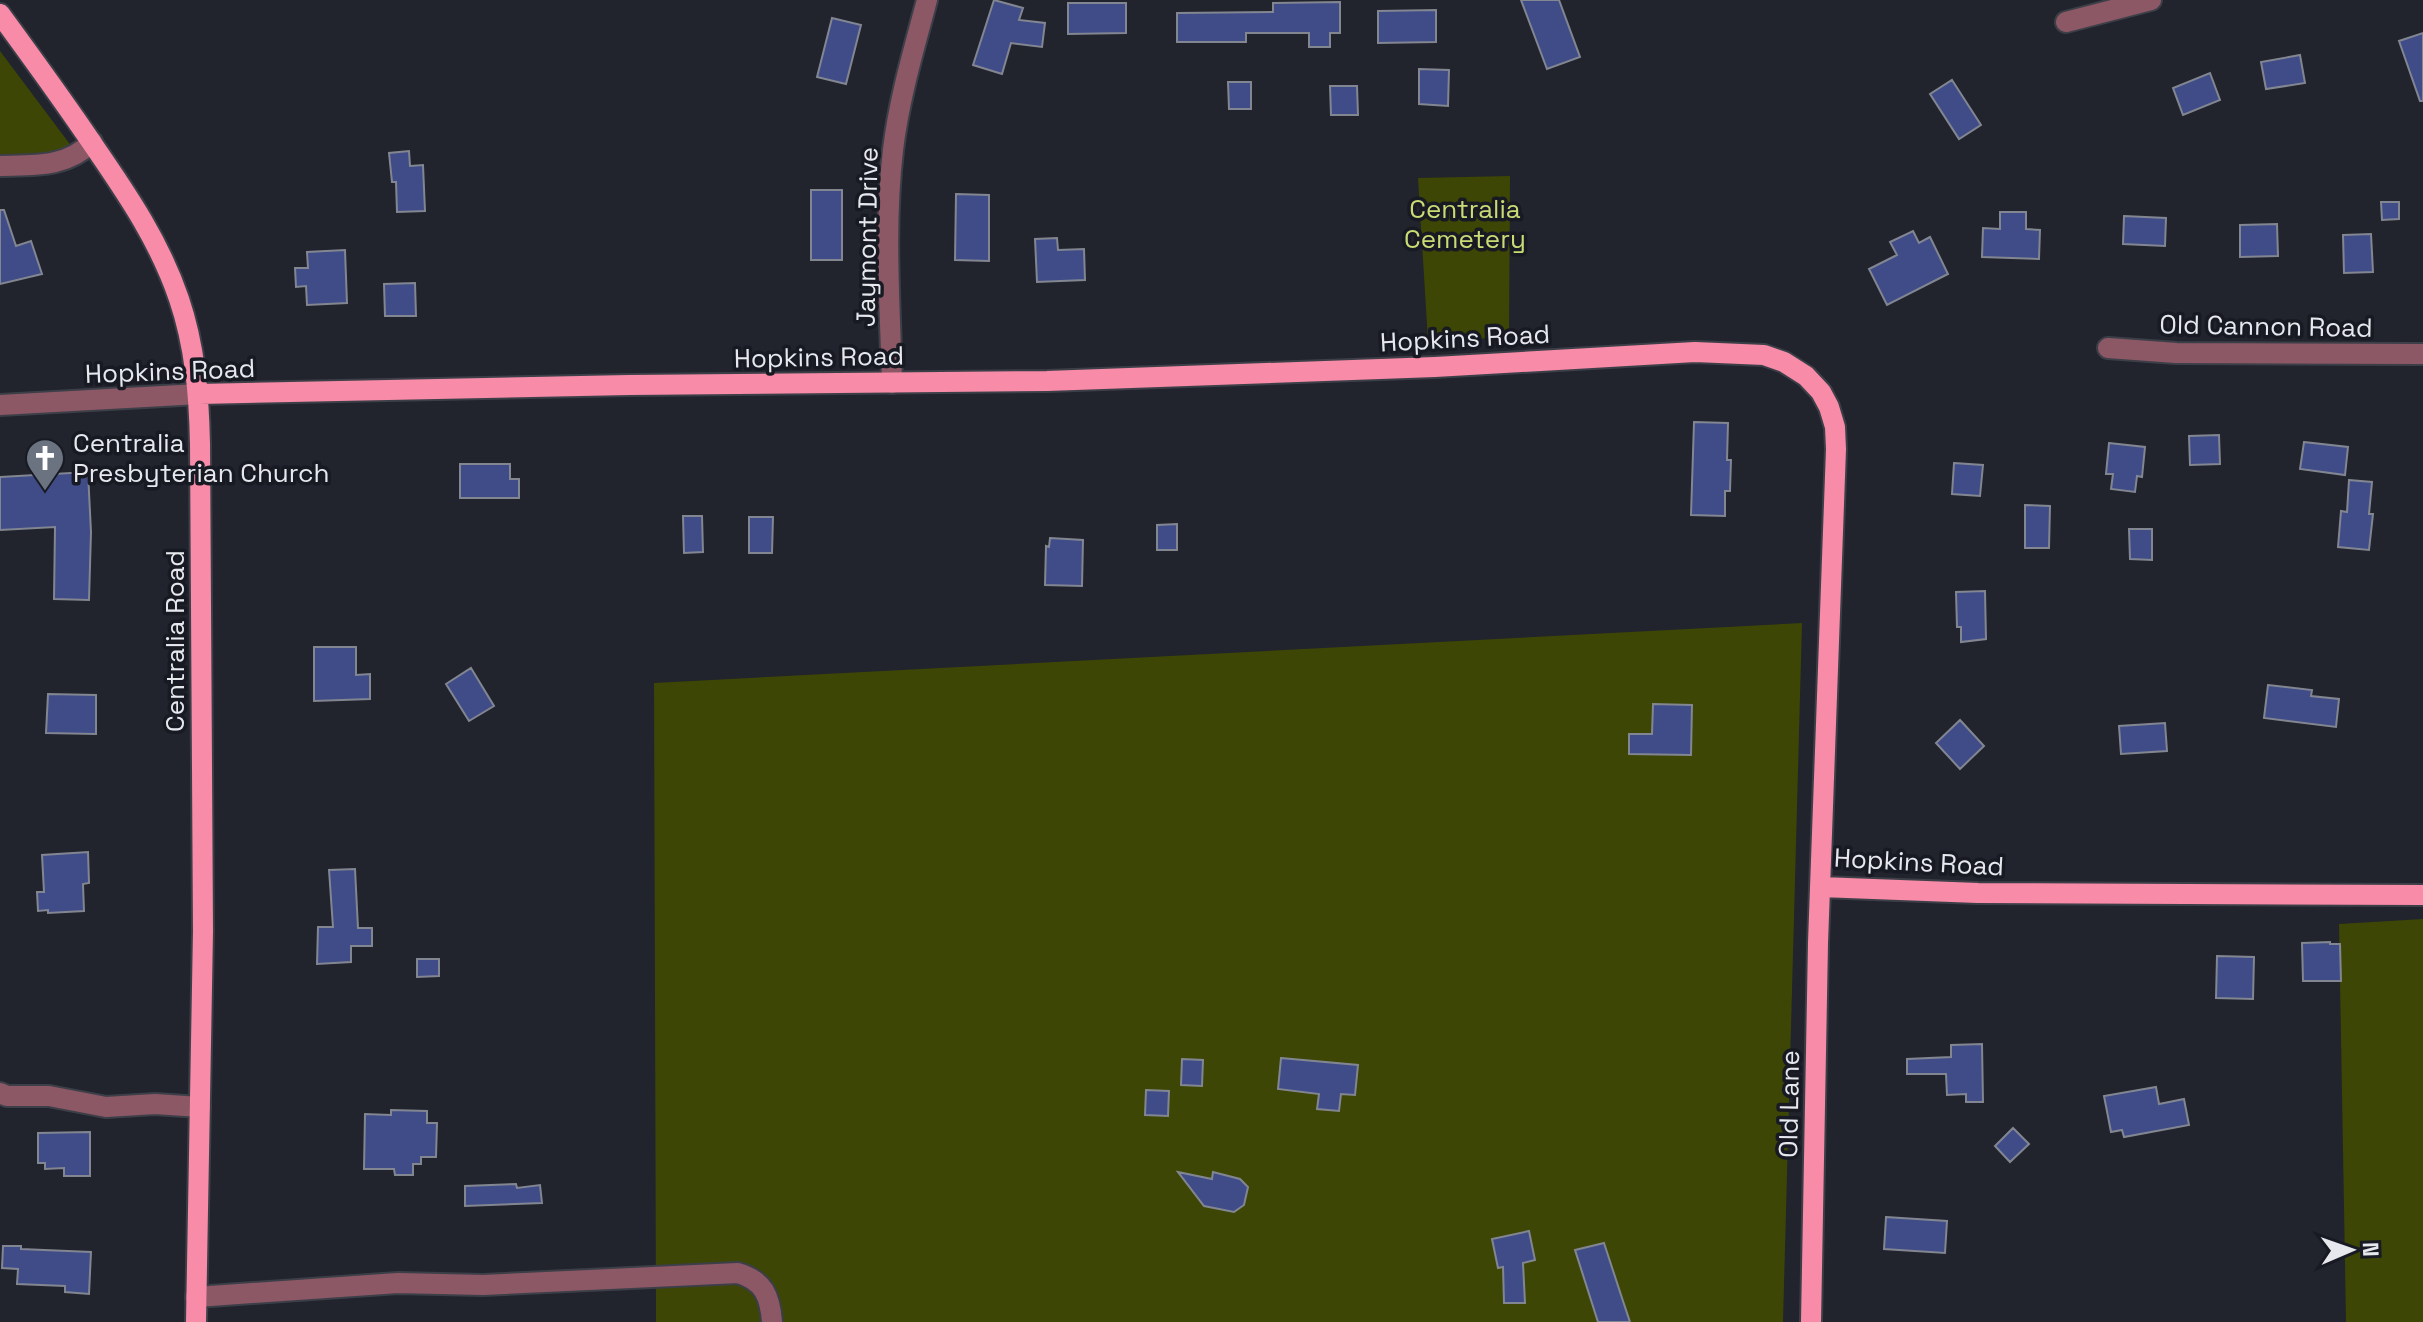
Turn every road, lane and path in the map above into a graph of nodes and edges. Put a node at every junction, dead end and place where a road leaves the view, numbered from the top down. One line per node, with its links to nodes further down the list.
1 (927, 0): 9 (street, Jaymont Drive)
2 (2151, 0): 4 (street)
3 (0, 14): 5 (main road, Centralia Road)
4 (2066, 22)
5 (92, 142): 6 (street); 10 (main road, Centralia Road)
6 (0, 166)
7 (2108, 348): 8 (street, Old Cannon Road)
8 (2423, 354)
9 (892, 383): 10 (main road, Hopkins Road); 12 (main road, Hopkins Road)
10 (199, 394): 11 (street, Hopkins Road); 15 (main road, Centralia Road)
11 (0, 405)
12 (1821, 887): 13 (main road, Hopkins Road); 19 (main road, Old Lane)
13 (2423, 895)
14 (0, 1093): 15 (street)
15 (200, 1107): 16 (main road, Centralia Road)
16 (196, 1297): 17 (main road, Centralia Road); 18 (street)
17 (196, 1322)
18 (772, 1322)
19 (1811, 1322)

